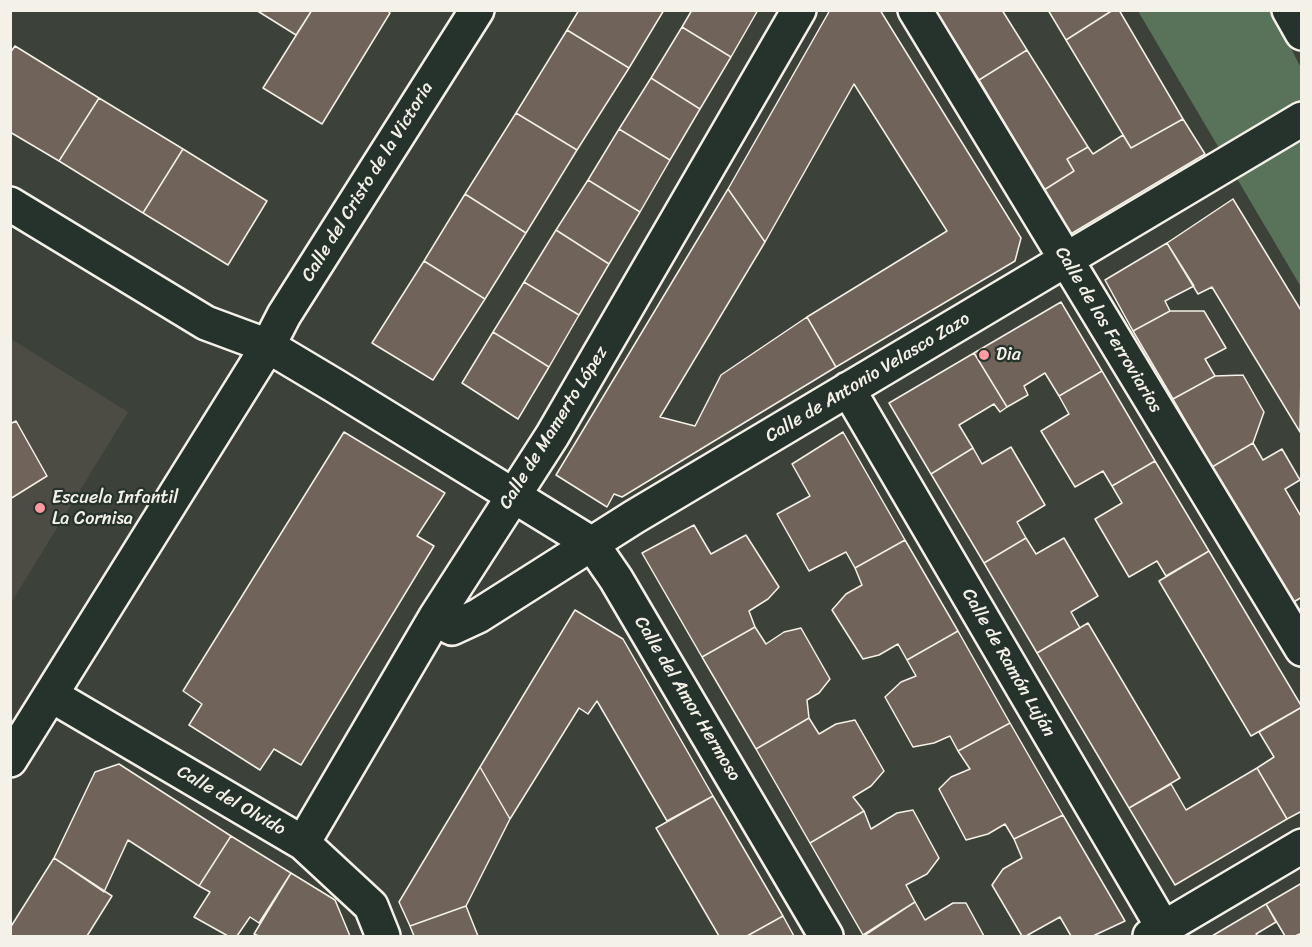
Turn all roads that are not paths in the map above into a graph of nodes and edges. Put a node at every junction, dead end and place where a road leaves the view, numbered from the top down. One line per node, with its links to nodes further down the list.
1 (799, 10): 11 (street, Calle de Mamerto López)
2 (915, 10): 8 (street, Calle de los Ferroviarios)
3 (1289, 10): 5 (street)
4 (470, 13): 9 (street, Calle del Cristo de la Victoria)
5 (1302, 33)
6 (1302, 119): 8 (street, Calle de Antonio Velasco Zazo)
7 (10, 204): 9 (street)
8 (1066, 260): 10 (street, Calle de Antonio Velasco Zazo); 14 (street, Calle de los Ferroviarios)
9 (268, 346): 11 (street); 15 (street, Calle del Cristo de la Victoria)
10 (848, 389): 12 (street, Calle de Antonio Velasco Zazo); 19 (street, Calle de Ramón Luján)
11 (513, 495): 12 (street, Calle del Amor Hermoso); 13 (street, Calle de Mamerto López)
12 (592, 544): 13 (street, Calle de Antonio Velasco Zazo); 21 (street, Calle del Amor Hermoso)
13 (435, 618): 17 (street, Calle de Mamerto López)
14 (1302, 650)
15 (51, 695): 16 (street, Calle del Cristo de la Victoria); 17 (street, Calle del Olvido)
16 (10, 760)
17 (303, 843): 20 (street, Calle del Olvido)
18 (1302, 846): 19 (street)
19 (1160, 934)
20 (383, 936)
21 (826, 936)

